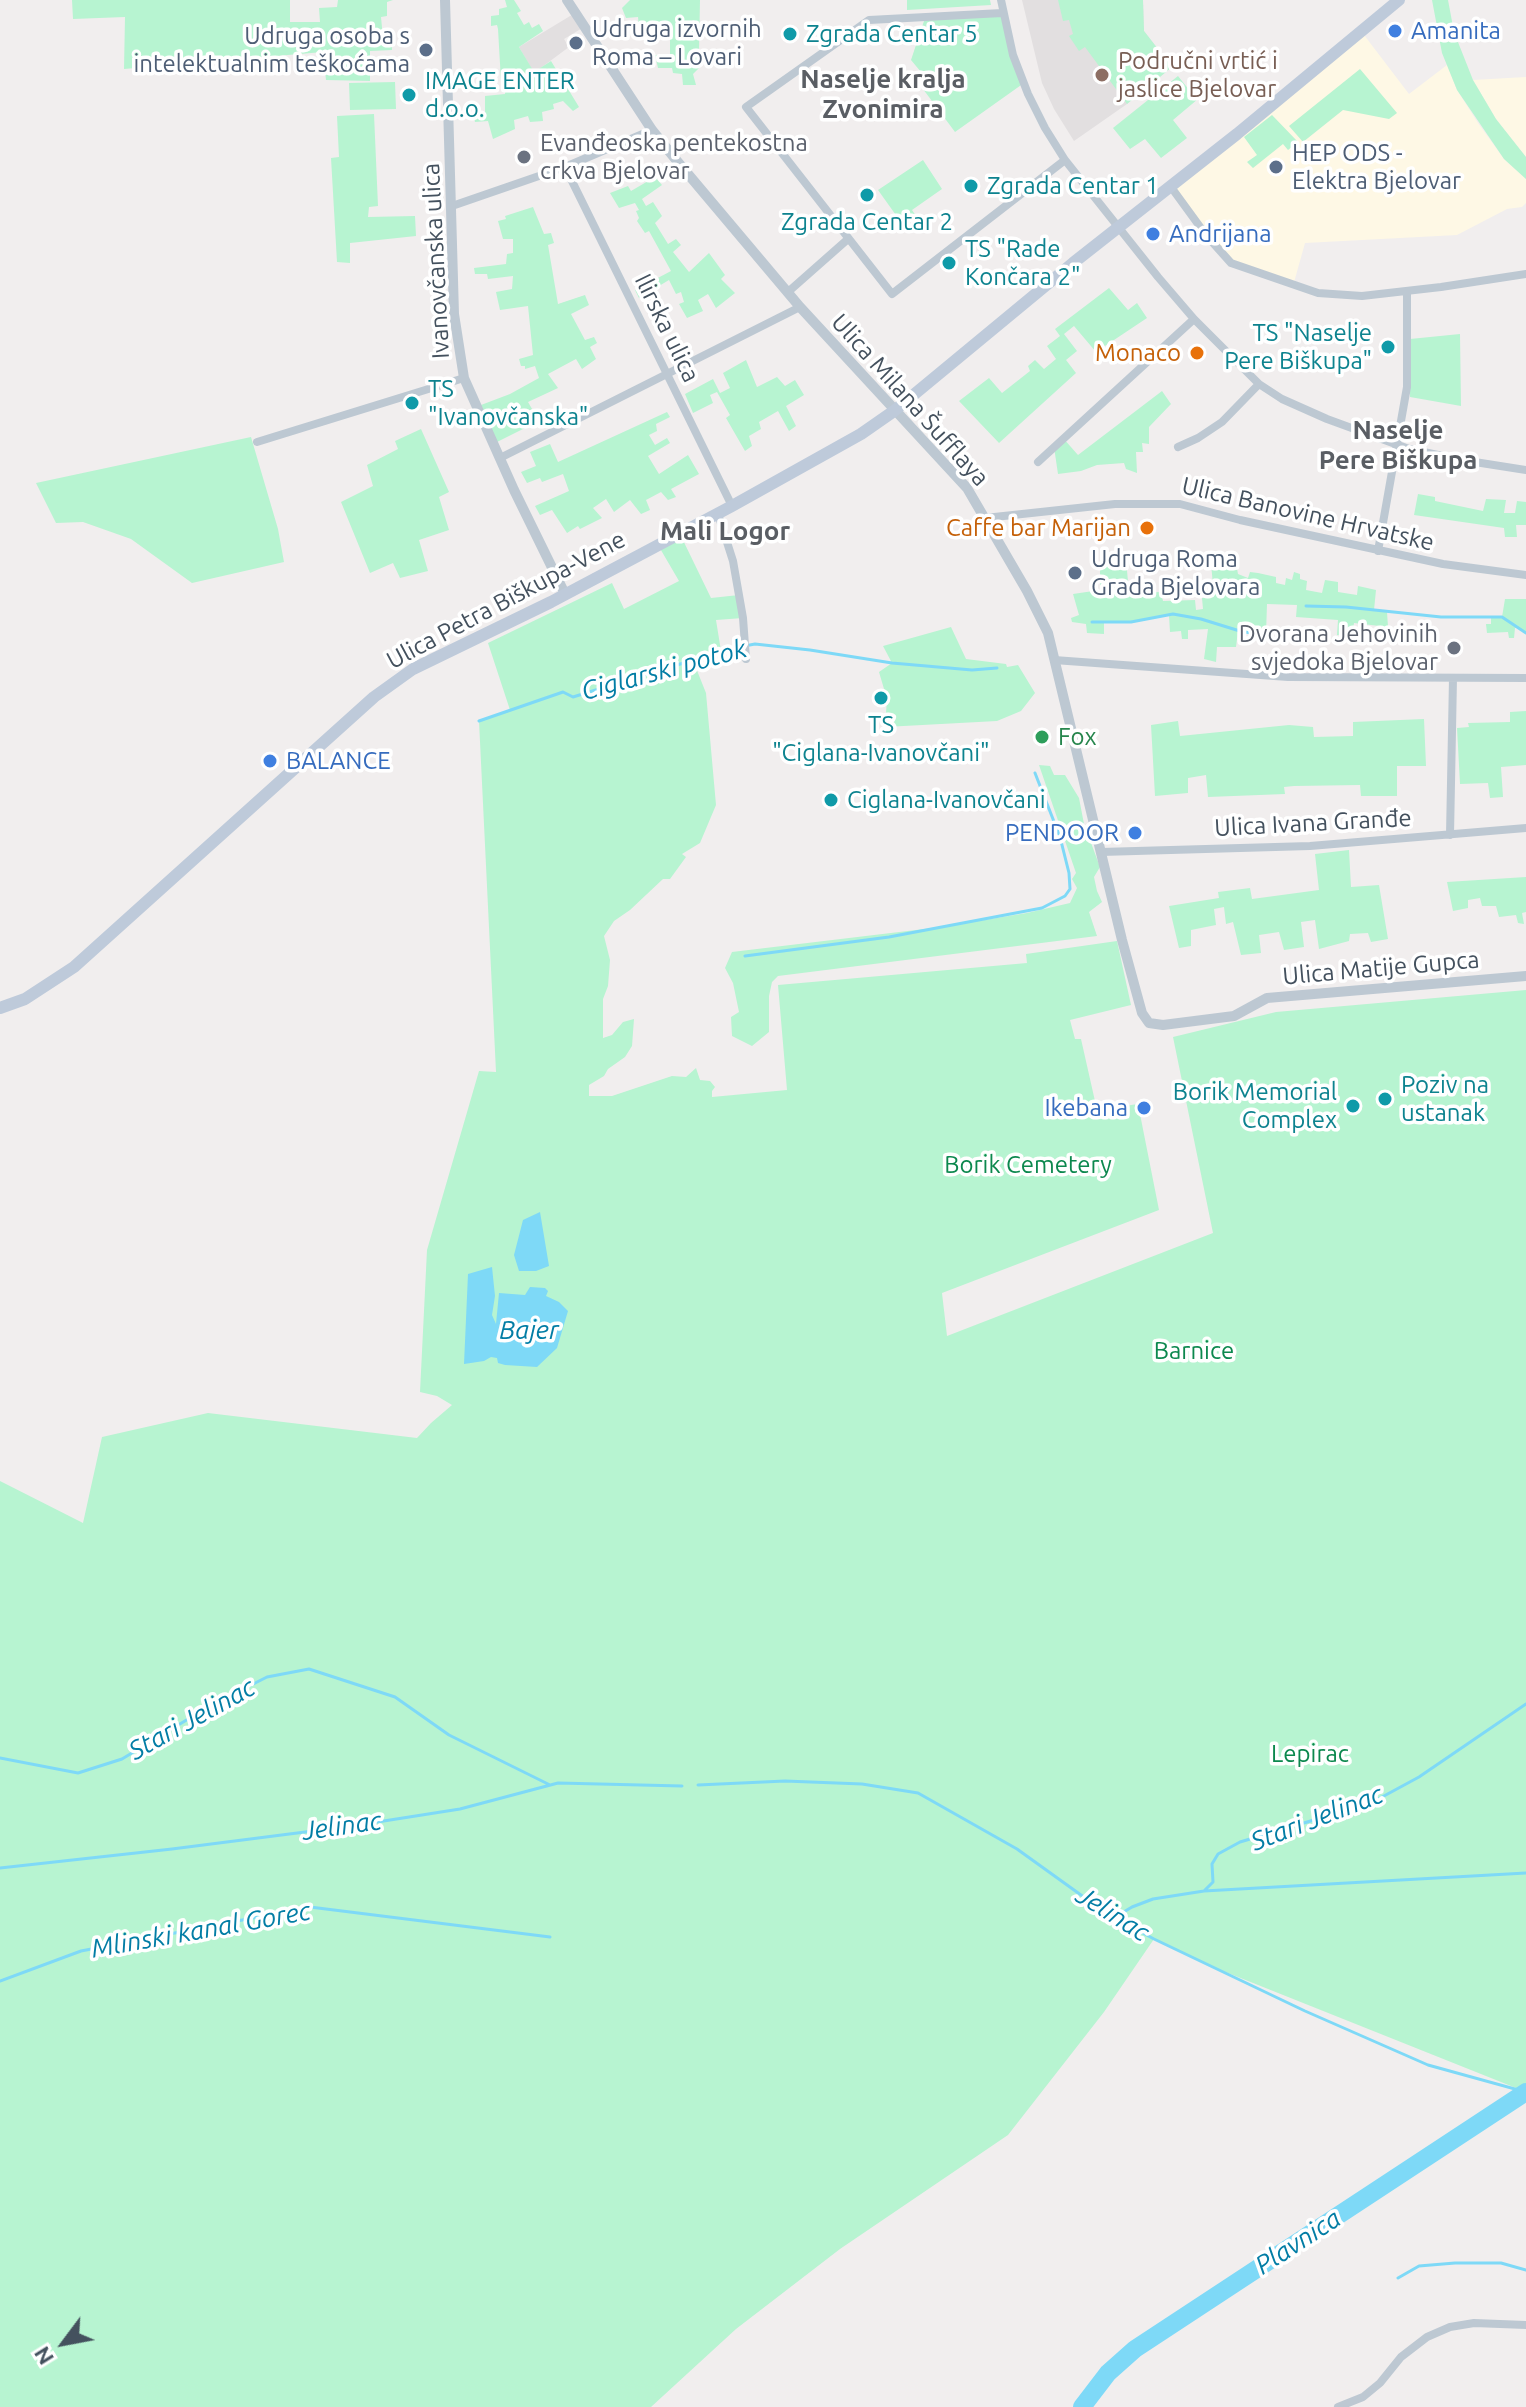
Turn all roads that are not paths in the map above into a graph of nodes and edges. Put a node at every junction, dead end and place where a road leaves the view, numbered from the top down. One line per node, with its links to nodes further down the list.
1 (445, 0): 10 (street, Ivanovčanska ulica)
2 (567, 0): 6 (street, Ulica Milana Šufflaya)
3 (1001, 0): 5 (street)
4 (1399, 0): 9 (main road, Ulica Petra Biškupa-Vene)
5 (1002, 13): 7 (street); 12 (street)
6 (652, 130): 8 (street); 14 (street, Ulica Milana Šufflaya)
7 (1065, 160): 11 (street); 12 (street)
8 (565, 167): 10 (street); 18 (street, Ilirska ulica)
9 (1171, 187): 11 (main road, Ulica Petra Biškupa-Vene); 15 (street)
10 (452, 206): 19 (street, Ivanovčanska ulica)
11 (1119, 228): 17 (street); 21 (main road, Ulica Petra Biškupa-Vene)
12 (848, 239): 14 (street)
13 (1526, 274): 15 (street)
14 (788, 292): 16 (street, Ulica Milana Šufflaya)
15 (1407, 292): 23 (street)
16 (800, 307): 18 (street); 21 (street, Ulica Milana Šufflaya)
17 (1194, 319): 20 (street); 26 (street)
18 (667, 374): 25 (street); 28 (street, Ilirska ulica)
19 (464, 378): 22 (street); 25 (street, Ivanovčanska ulica)
20 (1259, 384): 23 (street); 24 (street)
21 (894, 411): 28 (main road, Ulica Petra Biškupa-Vene); 30 (street, Ulica Milana Šufflaya)
22 (257, 442)
23 (1398, 445): 27 (street); 31 (street)
24 (1178, 447)
25 (500, 458): 33 (street, Ivanovčanska ulica)
26 (1038, 462)
27 (1526, 470)
28 (732, 506): 29 (main road, Ulica Petra Biškupa-Vene)
29 (718, 514): 33 (main road, Ulica Petra Biškupa-Vene); 34 (street)
30 (985, 518): 31 (street, Ulica Banovine Hrvatske); 35 (street, Ulica Milana Šufflaya)
31 (1378, 551): 32 (street, Ulica Banovine Hrvatske)
32 (1526, 575)
33 (565, 594): 42 (main road, Ulica Petra Biškupa-Vene)
34 (746, 659)
35 (1054, 660): 36 (street); 40 (street, Ulica Milana Šufflaya)
36 (1453, 678): 37 (street); 39 (street)
37 (1526, 678)
38 (1526, 828): 39 (street, Ulica Ivana Granđe)
39 (1450, 835): 40 (street, Ulica Ivana Granđe)
40 (1101, 852): 43 (street, Ulica Milana Šufflaya)
41 (1526, 976): 43 (street, Ulica Matije Gupca)
42 (0, 1008)
43 (1149, 1023)
44 (1526, 2325): 45 (street)
45 (1338, 2407)

